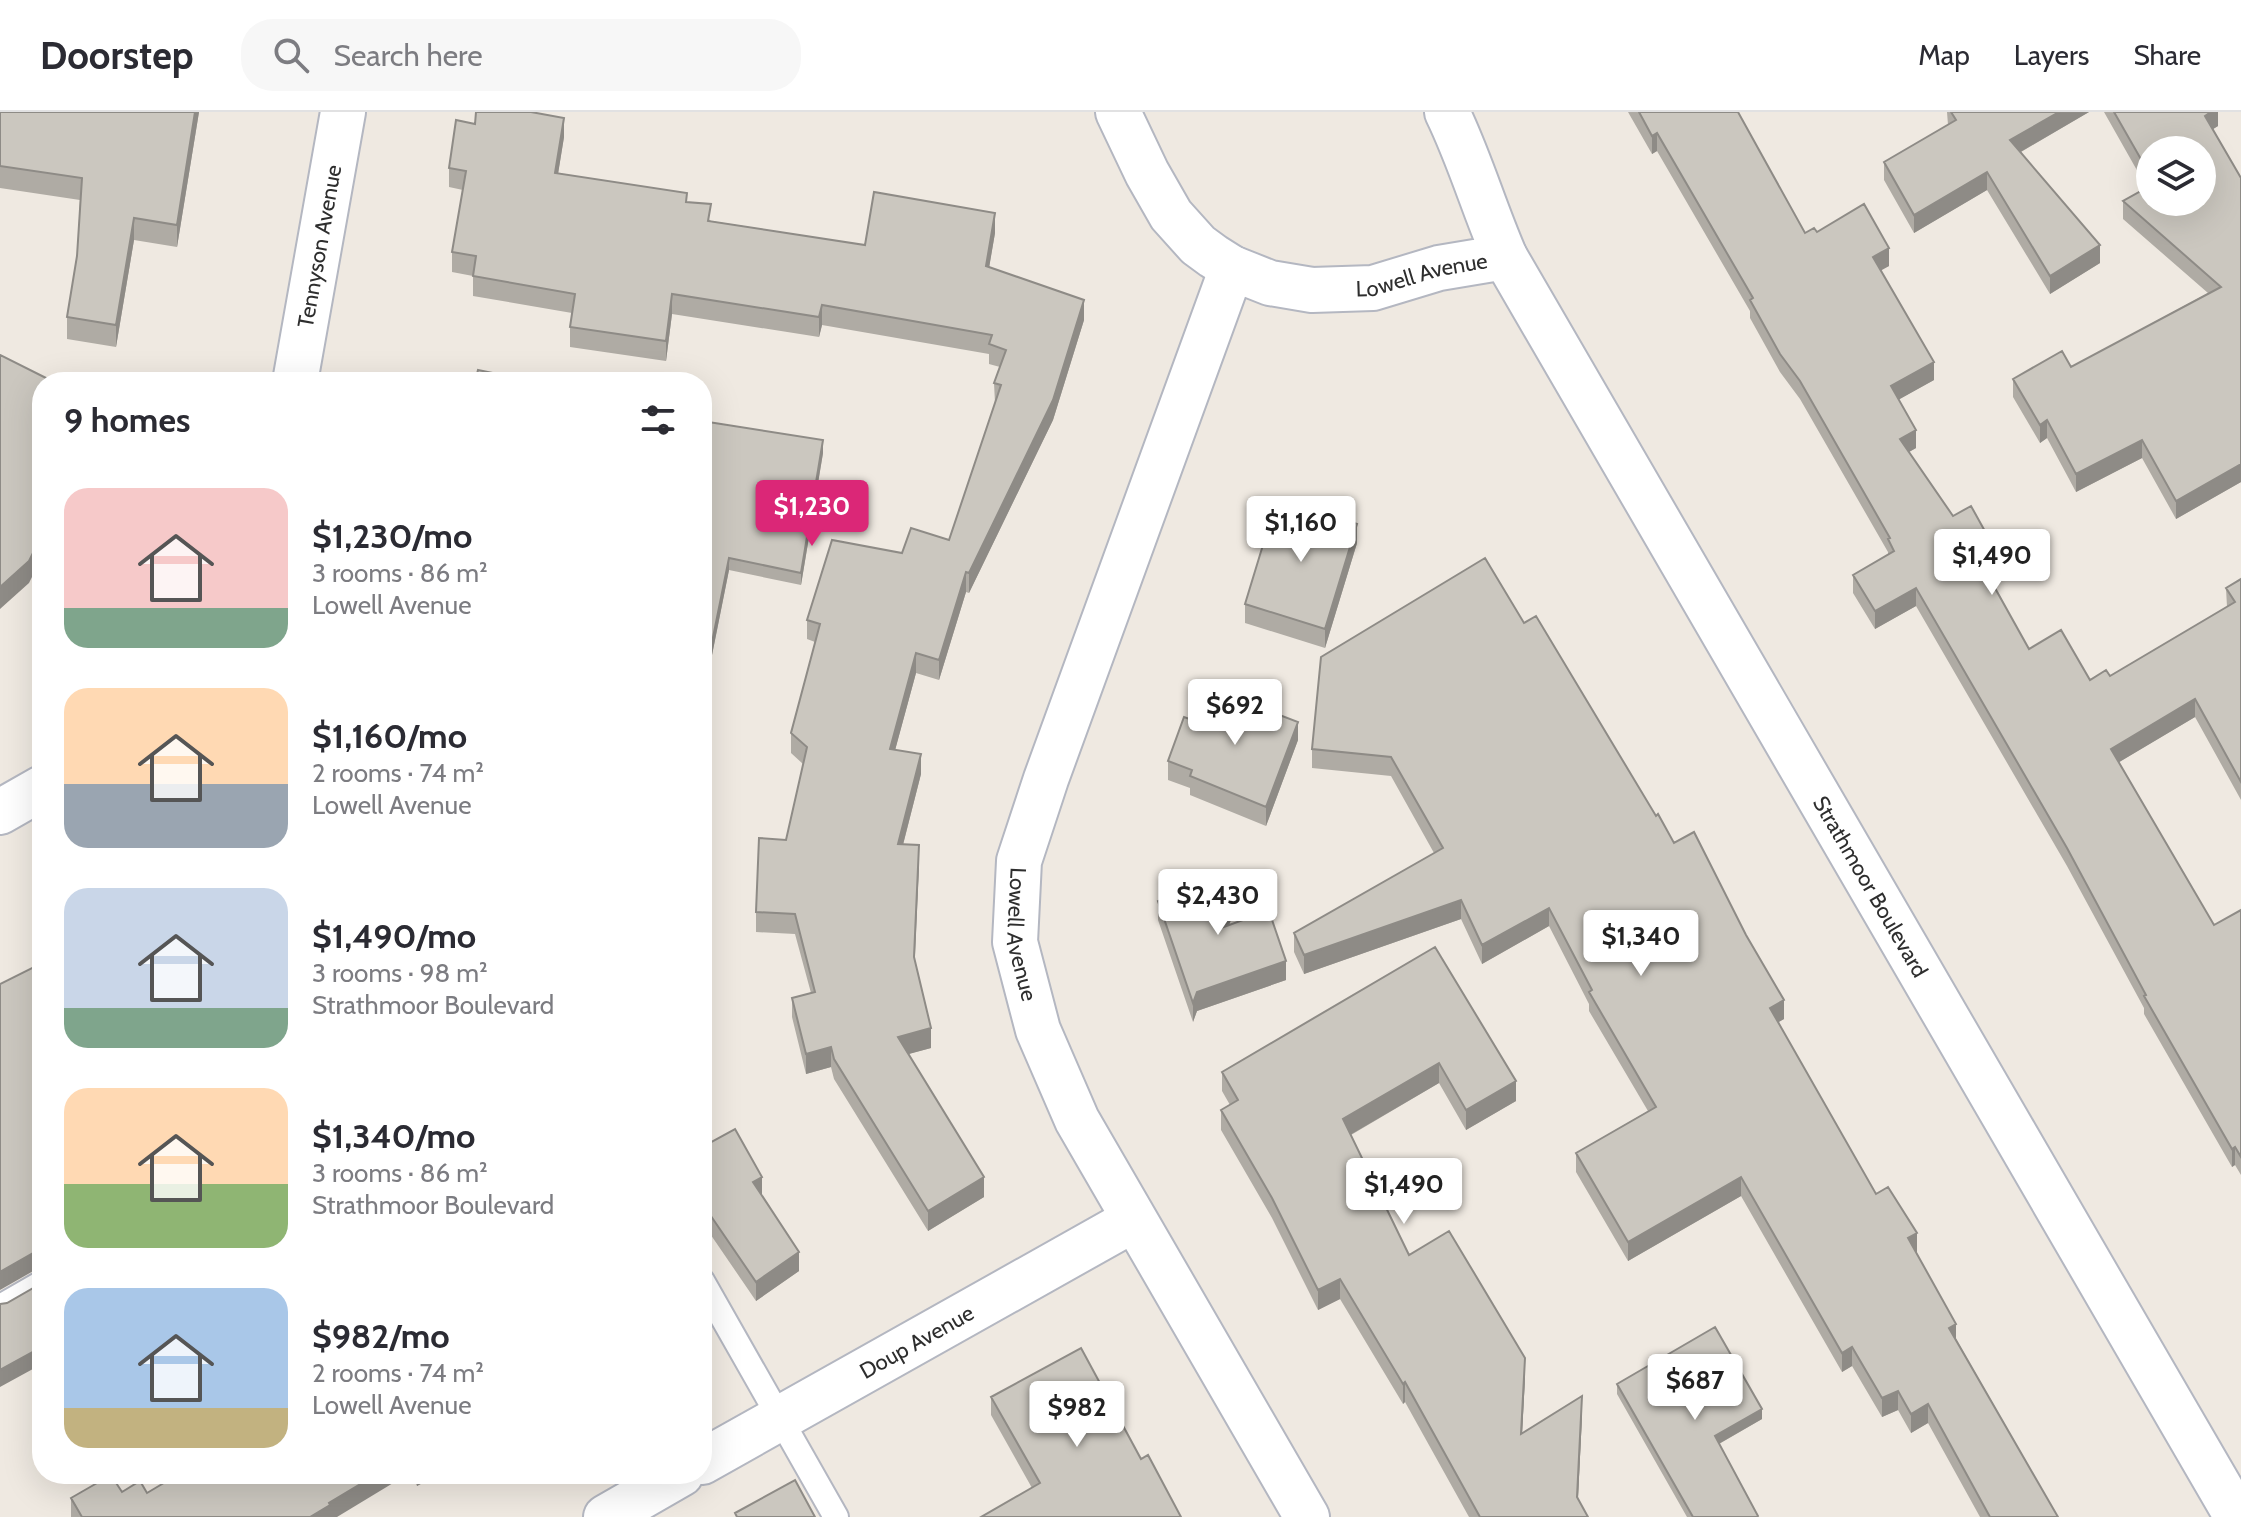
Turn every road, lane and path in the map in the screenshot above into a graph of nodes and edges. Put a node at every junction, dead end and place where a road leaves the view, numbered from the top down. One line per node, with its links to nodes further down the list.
1 (343, 112): 6 (street, Tennyson Avenue)
2 (1118, 112): 5 (street, Lowell Avenue)
3 (1447, 112): 4 (street, Lowell Avenue)
4 (1505, 257): 5 (street, Lowell Avenue); 19 (street, Strathmoor Boulevard)
5 (1232, 268): 9 (street, Lowell Avenue)
6 (297, 372)
7 (32, 794): 8 (street)
8 (0, 812)
9 (1133, 1220): 13 (street, Doup Avenue); 18 (street, Lowell Avenue)
10 (32, 1289): 12 (lane)
11 (712, 1298): 13 (lane)
12 (0, 1307)
13 (780, 1417): 14 (street, Doup Avenue); 17 (lane)
14 (712, 1456)
15 (664, 1484): 16 (street)
16 (606, 1517)
17 (836, 1517)
18 (1307, 1517)
19 (2237, 1517)

